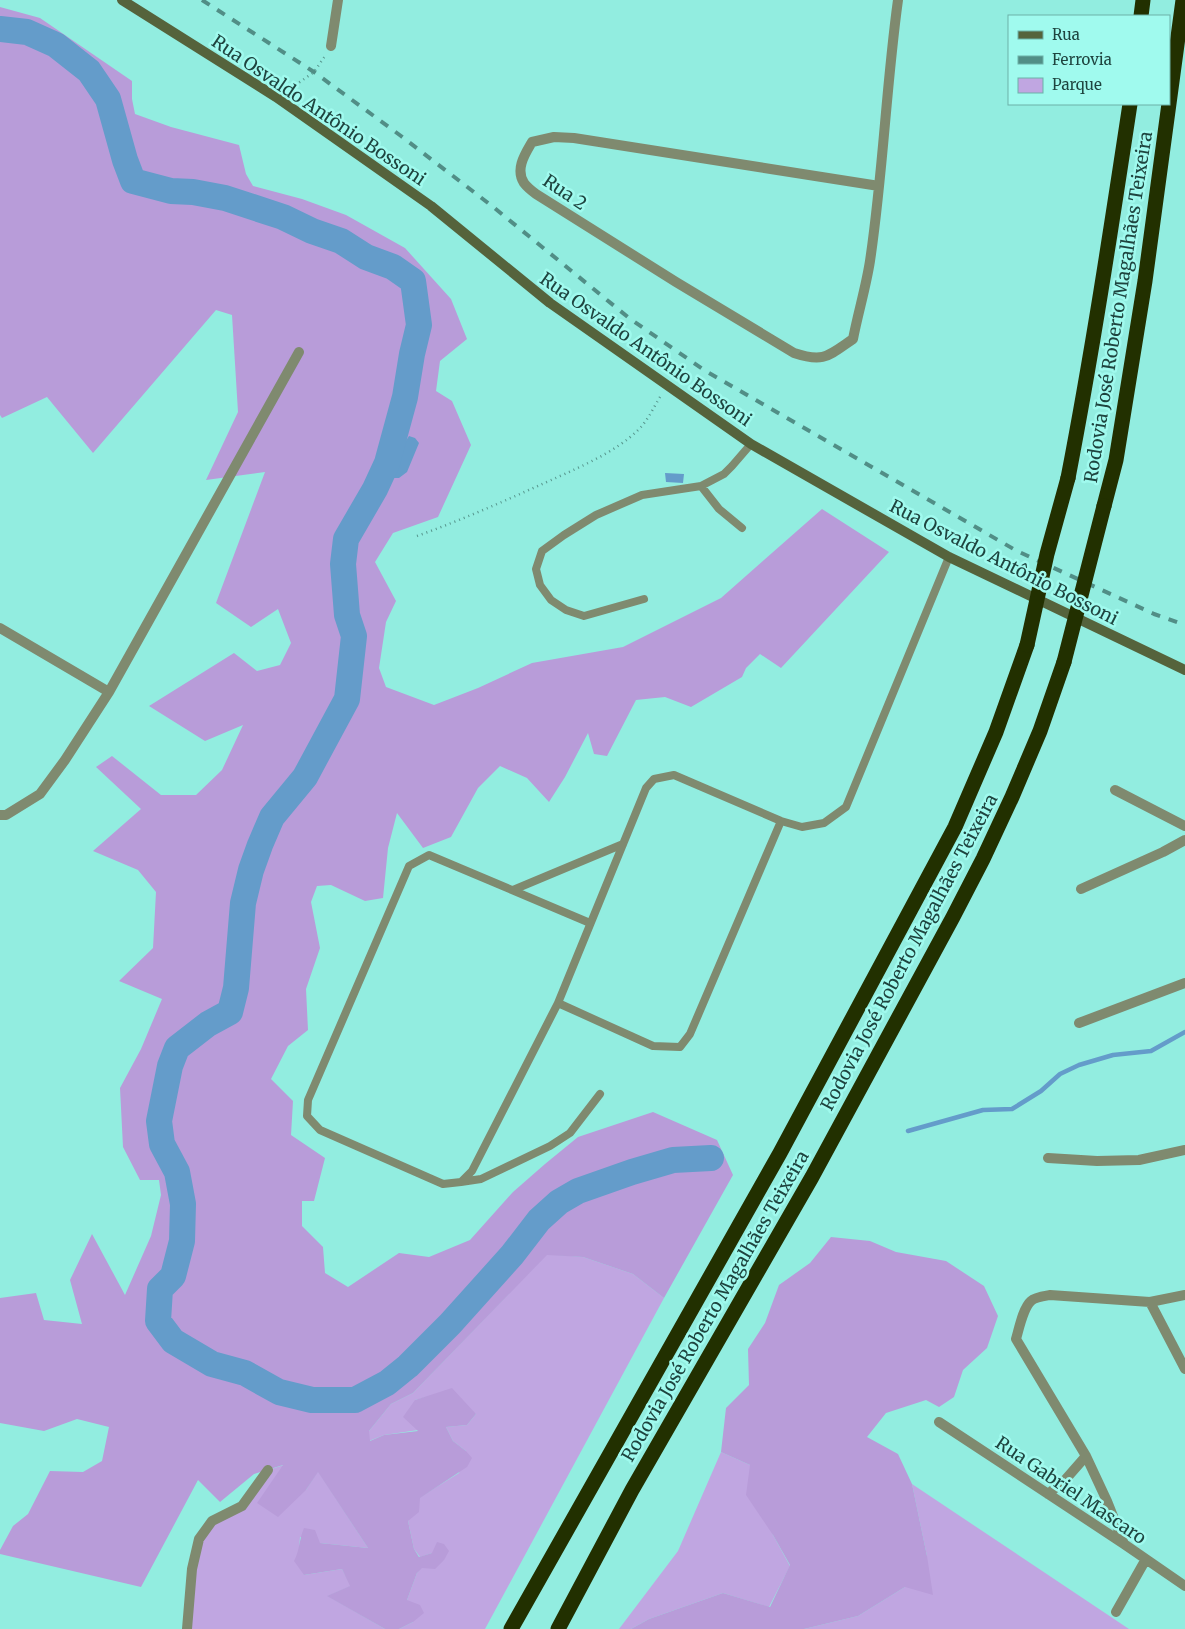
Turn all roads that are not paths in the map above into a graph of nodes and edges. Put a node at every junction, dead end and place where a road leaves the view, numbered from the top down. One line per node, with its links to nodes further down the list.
1 (122, 0): 13 (street, Rua Osvaldo Antônio Bossoni)
2 (338, 0): 7 (street)
3 (898, 0): 11 (street)
4 (1143, 0): 6 (highway)
5 (1183, 0): 8 (highway, Rodovia José Roberto Magalhães Teixeira, bridge)
6 (1141, 15)
7 (331, 46)
8 (1170, 96)
9 (1130, 105): 49 (highway, Rodovia José Roberto Magalhães Teixeira, bridge)
10 (1169, 105): 50 (highway, Rodovia José Roberto Magalhães Teixeira, bridge)
11 (879, 186): 11 (street, Rua 2)
12 (300, 352): 20 (street)
13 (751, 444): 14 (lane); 16 (street, Rua Osvaldo Antônio Bossoni)
14 (701, 486): 15 (lane); 17 (lane)
15 (742, 528)
16 (949, 557): 19 (street, Rua Osvaldo Antônio Bossoni); 23 (lane)
17 (644, 599)
18 (0, 628): 20 (street)
19 (1185, 670)
20 (109, 692): 22 (street)
21 (1115, 790): 24 (street)
22 (0, 815)
23 (781, 821): 26 (lane); 31 (lane)
24 (1185, 826)
25 (1185, 840): 27 (street)
26 (623, 844): 28 (lane); 29 (lane)
27 (1081, 889)
28 (513, 890): 29 (lane); 36 (lane)
29 (590, 923): 31 (lane)
30 (1185, 983): 32 (street)
31 (558, 1003): 36 (lane)
32 (1079, 1023)
33 (600, 1094): 36 (lane)
34 (1185, 1150): 35 (street)
35 (1048, 1158)
36 (461, 1182)
37 (1185, 1295): 38 (street)
38 (1150, 1302): 39 (street); 41 (street)
39 (1185, 1369)
40 (939, 1422): 43 (street, Rua Gabriel Mascaro)
41 (1086, 1456): 43 (street); 44 (street)
42 (268, 1470): 48 (street)
43 (1048, 1494): 44 (street, Rua Gabriel Mascaro)
44 (1124, 1544): 45 (street, Rua Gabriel Mascaro)
45 (1146, 1560): 46 (street, Rua Gabriel Mascaro); 47 (street)
46 (1185, 1586)
47 (1116, 1612)
48 (187, 1629)
49 (511, 1629)
50 (558, 1629)

